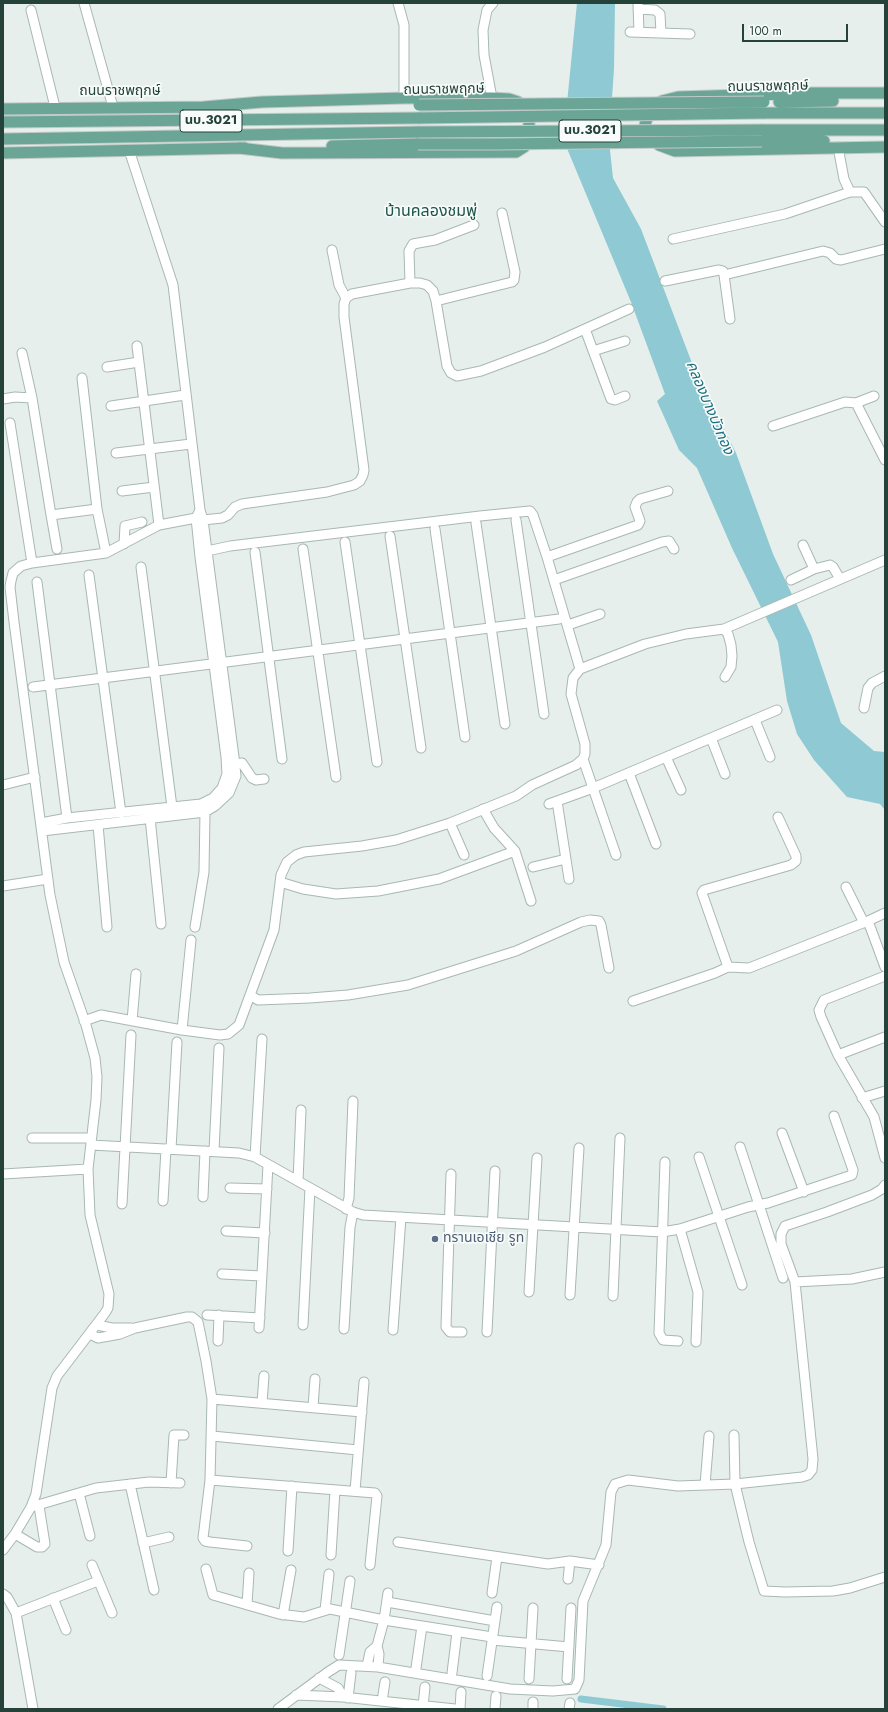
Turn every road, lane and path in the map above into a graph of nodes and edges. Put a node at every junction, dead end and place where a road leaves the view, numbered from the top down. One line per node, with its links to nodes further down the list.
1 (84, 3): 13 (street)
2 (398, 3): 9 (street)
3 (493, 3): 10 (street)
4 (638, 6): 6 (street); 6 (street)
5 (31, 10): 12 (street)
6 (661, 33): 7 (street)
7 (690, 34)
8 (885, 93): 23 (main road)
9 (404, 98): 10 (main road); 14 (main road)
10 (492, 98): 24 (main road)
11 (885, 100): 15 (main road, ถนนราชพฤกษ์ / นบ.3021)
12 (55, 107): 13 (main road, ถนนราชพฤกษ์ / นบ.3021); 16 (main road, ถนนราชพฤกษ์ / นบ.3021)
13 (113, 107): 14 (main road, ถนนราชพฤกษ์ / นบ.3021)
14 (204, 107): 15 (main road, ถนนราชพฤกษ์ / นบ.3021, bridge)
15 (764, 108): 17 (main road, ถนนราชพฤกษ์ / นบ.3021); 18 (main road, ถนนราชพฤกษ์ / นบ.3021, bridge)
16 (3, 109)
17 (885, 113)
18 (3, 122)
19 (885, 130): 20 (main road, นบ.3021, bridge)
20 (418, 138): 21 (main road, นบ.3021); 22 (main road, นบ.3021, bridge); 24 (main road, นบ.3021)
21 (3, 139)
22 (885, 141)
23 (838, 147): 25 (main road); 28 (street)
24 (238, 148): 26 (main road, นบ.3021)
25 (885, 148)
26 (129, 150): 27 (main road, นบ.3021); 50 (street)
27 (3, 153)
28 (850, 192): 30 (street); 32 (street)
29 (502, 213): 39 (street)
30 (885, 222)
31 (474, 225): 37 (street)
32 (672, 239)
33 (885, 249): 35 (street)
34 (332, 250): 38 (street)
35 (724, 275): 36 (street); 41 (street)
36 (664, 281)
37 (410, 283): 38 (street); 39 (street)
38 (346, 298): 69 (street)
39 (436, 301): 42 (street)
40 (629, 309): 42 (street)
41 (730, 319)
42 (584, 329): 45 (street)
43 (625, 341): 45 (street)
44 (137, 346): 47 (street)
45 (593, 351): 51 (street)
46 (22, 353): 53 (street)
47 (139, 362): 48 (street); 55 (street)
48 (107, 366)
49 (82, 378): 67 (street)
50 (185, 395): 55 (street); 60 (street)
51 (625, 396)
52 (874, 396): 56 (street)
53 (32, 398): 54 (street); 68 (street)
54 (3, 399)
55 (143, 401): 57 (street); 61 (street)
56 (856, 403): 59 (street); 63 (street)
57 (111, 406)
58 (10, 423): 87 (street)
59 (773, 426)
60 (191, 444): 61 (street); 69 (street)
61 (149, 449): 62 (street); 64 (street)
62 (116, 453)
63 (885, 460)
64 (154, 487): 65 (street); 73 (street)
65 (122, 491)
66 (668, 491): 85 (street)
67 (97, 509): 68 (street); 84 (street)
68 (51, 515): 79 (street)
69 (199, 518): 73 (street); 82 (street)
70 (516, 520): 99 (street)
71 (142, 522): 77 (street)
72 (476, 523): 101 (street)
73 (159, 525): 77 (street)
74 (435, 529): 103 (street)
75 (390, 536): 104 (street)
76 (345, 542): 105 (street)
77 (124, 544): 84 (street)
78 (803, 545): 89 (street)
79 (58, 549)
80 (303, 549): 106 (street)
81 (674, 549): 94 (street)
82 (204, 551): 85 (street); 108 (street)
83 (255, 552): 107 (street)
84 (106, 553): 87 (street)
85 (547, 556): 94 (street)
86 (885, 560): 93 (street)
87 (32, 563): 91 (street)
88 (141, 567): 110 (street)
89 (814, 569): 93 (street); 95 (street)
90 (3, 572): 91 (street)
91 (13, 573): 132 (street)
92 (89, 575): 112 (street)
93 (840, 579): 102 (street)
94 (554, 580): 100 (street)
95 (791, 580)
96 (37, 582): 114 (street)
97 (600, 614): 100 (street)
98 (559, 619): 99 (street)
99 (531, 623): 101 (street); 118 (street)
100 (568, 625): 109 (street)
101 (491, 628): 103 (street); 120 (street)
102 (724, 629): 109 (street); 113 (street)
103 (450, 633): 104 (street); 121 (street)
104 (405, 640): 105 (street); 123 (street)
105 (360, 645): 106 (street); 128 (street)
106 (318, 651): 107 (street); 133 (street)
107 (269, 656): 108 (street); 126 (street)
108 (218, 663): 110 (street); 129 (street); 139 (street)
109 (580, 669): 127 (street)
110 (155, 671): 112 (street); 138 (street)
111 (885, 676): 116 (street)
112 (103, 677): 114 (street); 141 (street)
113 (725, 677)
114 (50, 684): 115 (street); 143 (street)
115 (33, 687)
116 (864, 708)
117 (777, 710): 119 (street)
118 (544, 714)
119 (755, 720): 122 (street); 125 (street)
120 (505, 724)
121 (465, 737)
122 (711, 738): 124 (street); 131 (street)
123 (420, 748)
124 (666, 757): 130 (street); 137 (street)
125 (770, 757)
126 (282, 759)
127 (583, 759): 136 (street); 140 (street)
128 (376, 762)
129 (235, 764): 134 (street); 139 (street)
130 (629, 773): 136 (street); 148 (street)
131 (725, 774)
132 (35, 777): 135 (street); 147 (street)
133 (336, 777)
134 (264, 779)
135 (3, 785)
136 (593, 788): 151 (street); 152 (street)
137 (681, 790)
138 (172, 807): 139 (street); 141 (street)
139 (203, 808): 144 (street); 164 (street)
140 (483, 809): 145 (street); 149 (street)
141 (121, 813): 143 (street)
142 (778, 817): 166 (street)
143 (67, 818): 147 (street)
144 (150, 818): 146 (street); 162 (street)
145 (450, 822): 150 (street); 156 (street)
146 (98, 825): 147 (street); 163 (street)
147 (42, 827): 154 (street)
148 (656, 844)
149 (515, 851): 156 (street); 159 (street)
150 (464, 855)
151 (616, 856)
152 (566, 858): 153 (street); 155 (street)
153 (533, 867)
154 (48, 879): 157 (street); 174 (street)
155 (569, 879)
156 (280, 882): 171 (street)
157 (3, 886)
158 (846, 887): 161 (street)
159 (531, 901)
160 (885, 913): 161 (street)
161 (866, 922): 166 (street); 167 (street)
162 (160, 924)
163 (106, 927)
164 (195, 927)
165 (191, 940): 175 (street)
166 (728, 967): 172 (street)
167 (885, 967)
168 (609, 968): 171 (street)
169 (136, 974): 173 (street)
170 (885, 976): 181 (street)
171 (250, 996): 175 (street)
172 (633, 1001)
173 (132, 1020): 174 (street); 175 (street)
174 (84, 1021): 191 (street)
175 (182, 1030)
176 (131, 1035): 192 (street)
177 (885, 1037): 181 (street)
178 (262, 1039): 197 (street)
179 (177, 1042): 195 (street)
180 (219, 1048): 196 (street)
181 (838, 1055): 183 (street)
182 (885, 1091): 183 (street)
183 (862, 1098): 187 (street)
184 (353, 1100): 217 (street)
185 (301, 1110): 207 (street)
186 (834, 1116): 212 (street)
187 (880, 1121): 200 (street)
188 (782, 1133): 212 (street)
189 (32, 1138): 191 (street)
190 (620, 1138): 225 (street)
191 (91, 1142): 192 (street); 203 (street)
192 (125, 1147): 195 (street); 215 (street)
193 (740, 1147): 216 (street)
194 (579, 1148): 223 (street)
195 (169, 1149): 196 (street); 214 (street)
196 (209, 1151): 197 (street); 213 (street)
197 (254, 1157): 202 (street)
198 (537, 1158): 222 (street)
199 (699, 1158): 219 (street)
200 (885, 1158)
201 (665, 1162): 227 (street)
202 (268, 1166): 207 (street); 211 (street)
203 (88, 1169): 205 (street); 241 (street)
204 (495, 1171): 221 (street)
205 (3, 1174)
206 (451, 1174): 220 (street)
207 (298, 1181): 210 (street)
208 (885, 1185): 233 (street)
209 (230, 1188): 211 (street)
210 (310, 1188): 217 (street); 242 (street)
211 (267, 1189): 228 (street)
212 (804, 1192): 216 (street)
213 (203, 1197)
214 (163, 1201)
215 (122, 1204)
216 (759, 1205): 219 (street); 232 (street)
217 (350, 1210): 218 (street); 245 (street)
218 (401, 1217): 220 (street); 246 (street)
219 (719, 1218): 224 (street); 234 (street)
220 (449, 1220): 221 (street); 247 (street)
221 (492, 1223): 222 (street); 248 (street)
222 (533, 1225): 223 (street); 235 (street)
223 (574, 1227): 225 (street); 236 (street)
224 (680, 1229): 227 (street); 252 (street)
225 (616, 1230): 227 (street); 237 (street)
226 (226, 1231): 228 (street)
227 (662, 1232): 251 (street)
228 (265, 1233): 231 (street)
229 (885, 1272): 233 (street)
230 (222, 1274): 231 (street)
231 (262, 1276): 240 (street)
232 (783, 1278)
233 (795, 1282): 267 (street)
234 (742, 1285)
235 (529, 1292)
236 (570, 1295)
237 (612, 1296)
238 (207, 1314): 239 (street)
239 (219, 1315): 240 (street); 250 (street)
240 (260, 1318): 244 (street)
241 (97, 1325): 243 (street); 249 (street)
242 (303, 1325)
243 (135, 1328): 249 (street); 256 (street)
244 (260, 1328)
245 (344, 1329)
246 (393, 1330)
247 (462, 1332)
248 (487, 1332)
249 (90, 1334): 273 (street)
250 (218, 1341)
251 (678, 1341)
252 (696, 1342)
253 (264, 1376): 257 (street)
254 (316, 1379): 258 (street)
255 (364, 1382): 259 (street)
256 (212, 1399): 257 (street); 262 (street)
257 (262, 1403): 258 (street)
258 (313, 1407): 259 (street)
259 (362, 1412): 264 (street)
260 (184, 1435): 266 (street)
261 (734, 1435): 267 (street)
262 (212, 1436): 264 (street); 265 (street)
263 (709, 1436): 268 (street)
264 (358, 1450): 271 (street)
265 (210, 1480): 269 (street); 279 (street)
266 (130, 1484): 272 (street); 278 (street)
267 (735, 1484): 268 (street); 292 (street)
268 (705, 1485): 287 (street)
269 (292, 1486): 270 (street); 281 (street)
270 (335, 1490): 271 (street); 282 (street)
271 (355, 1491): 286 (street)
272 (79, 1493): 273 (street); 275 (street)
273 (35, 1506): 274 (street); 274 (street)
274 (16, 1534): 280 (street)
275 (90, 1536)
276 (169, 1537): 278 (street)
277 (398, 1542): 283 (street)
278 (143, 1543): 296 (street)
279 (247, 1546)
280 (3, 1550)
281 (288, 1551)
282 (331, 1555)
283 (497, 1557): 284 (street); 297 (street)
284 (570, 1561): 287 (street); 293 (street)
285 (92, 1565): 294 (street)
286 (370, 1565)
287 (599, 1565): 320 (street)
288 (206, 1568): 300 (street)
289 (291, 1570): 308 (street)
290 (249, 1573): 300 (street)
291 (329, 1574): 304 (street)
292 (885, 1577)
293 (568, 1579)
294 (98, 1581): 299 (street); 307 (street)
295 (350, 1581): 305 (street)
296 (154, 1590)
297 (492, 1593)
298 (3, 1594): 306 (street)
299 (53, 1598): 306 (street); 312 (street)
300 (247, 1605): 308 (street)
301 (497, 1607): 310 (street)
302 (533, 1608): 315 (street)
303 (571, 1608): 317 (street)
304 (325, 1610): 305 (street); 308 (street)
305 (345, 1611): 309 (street); 318 (street)
306 (16, 1613): 336 (street)
307 (112, 1613)
308 (284, 1614)
309 (384, 1620): 310 (street); 311 (street); 316 (street)
310 (495, 1620): 314 (street)
311 (422, 1626): 313 (street); 321 (street)
312 (66, 1630)
313 (457, 1632): 314 (street); 322 (street)
314 (492, 1639): 315 (street); 324 (street)
315 (531, 1644): 317 (street); 326 (street)
316 (377, 1646): 319 (street); 320 (street)
317 (569, 1648): 327 (street)
318 (339, 1655)
319 (367, 1666): 320 (street); 325 (street)
320 (378, 1667)
321 (416, 1668)
322 (452, 1672)
323 (351, 1673): 333 (street)
324 (487, 1676)
325 (319, 1678): 331 (street); 333 (street)
326 (529, 1679)
327 (567, 1679)
328 (385, 1682): 334 (street)
329 (424, 1687): 335 (street)
330 (461, 1692): 339 (street)
331 (296, 1695): 333 (street); 337 (street)
332 (496, 1696): 340 (street)
333 (346, 1697): 334 (street)
334 (382, 1702): 335 (street)
335 (423, 1706): 338 (street)
336 (33, 1709)
337 (278, 1709)
338 (455, 1709)
339 (460, 1709)
340 (495, 1709)

